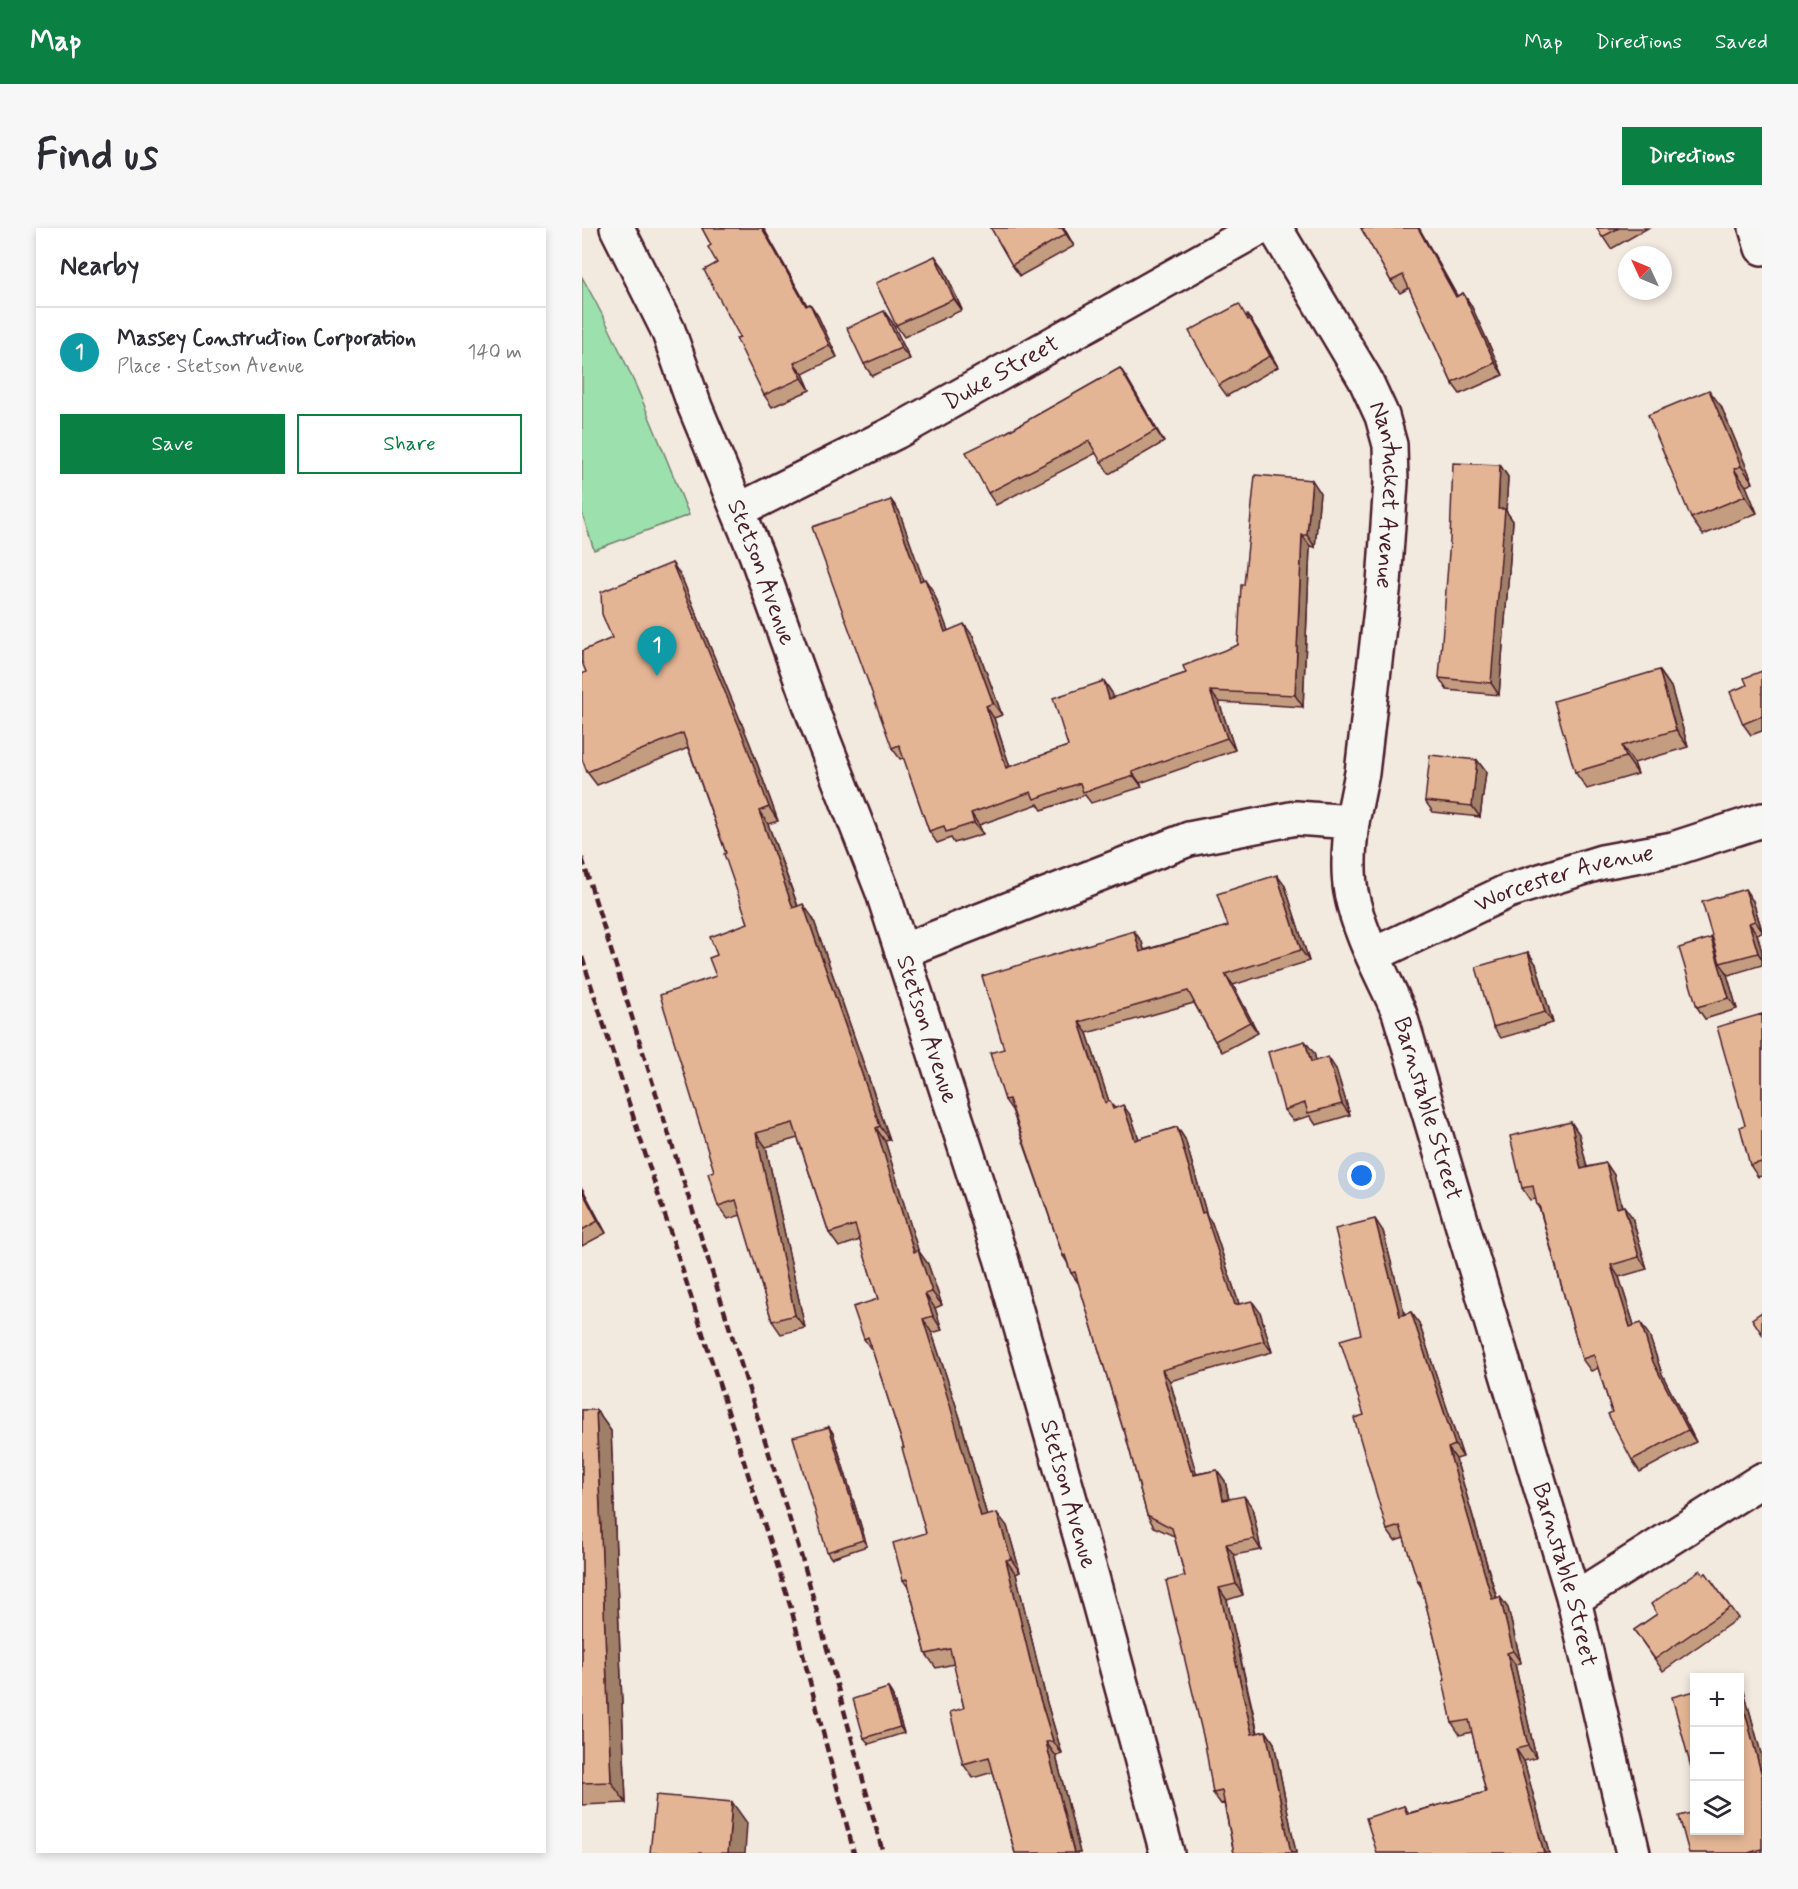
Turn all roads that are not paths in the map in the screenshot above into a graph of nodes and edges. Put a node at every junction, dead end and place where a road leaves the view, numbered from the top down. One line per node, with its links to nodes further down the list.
1 (617, 228): 6 (street, Stetson Avenue)
2 (1259, 228): 6 (street, Duke Street)
3 (1275, 228): 8 (street, Nantucket Avenue)
4 (1756, 228): 5 (street)
5 (1762, 248)
6 (739, 510): 9 (street, Stetson Avenue)
7 (1762, 820): 10 (street, Worcester Avenue)
8 (1352, 822): 9 (street); 10 (street, Barnstable Street)
9 (902, 951): 13 (street, Stetson Avenue)
10 (1373, 955): 12 (street, Barnstable Street)
11 (1762, 1480): 12 (street)
12 (1574, 1599): 14 (street, Barnstable Street)
13 (1167, 1853)
14 (1633, 1853)

